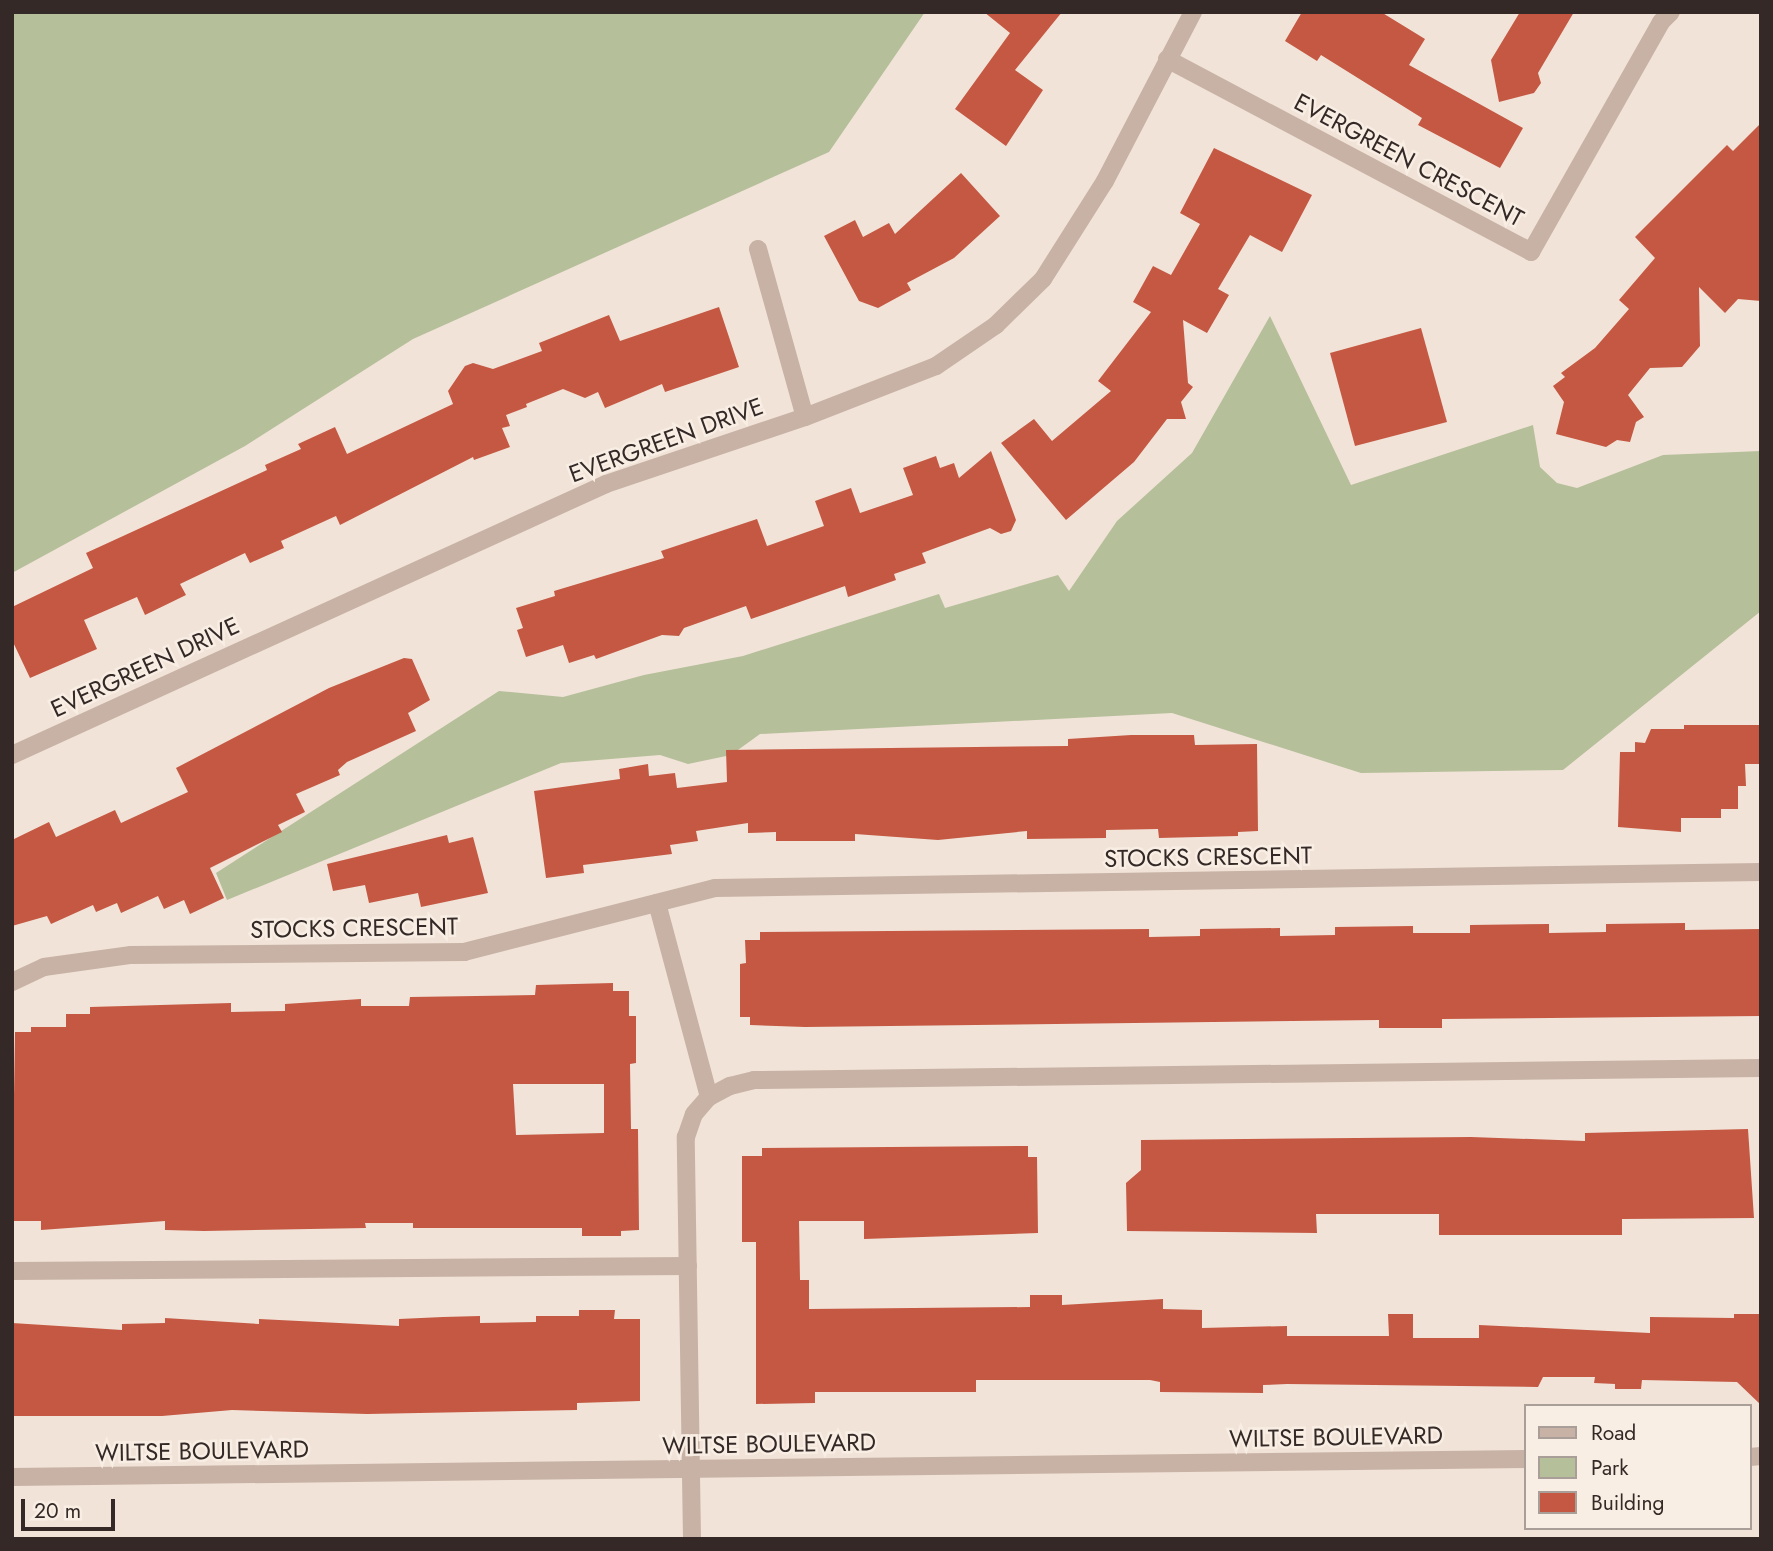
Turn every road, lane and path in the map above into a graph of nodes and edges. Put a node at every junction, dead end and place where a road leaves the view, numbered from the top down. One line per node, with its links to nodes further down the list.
1 (1193, 12): 3 (street, EVERGREEN DRIVE)
2 (1671, 12): 3 (street, EVERGREEN CRESCENT)
3 (1167, 59): 5 (street, EVERGREEN DRIVE)
4 (758, 249): 5 (street)
5 (805, 417): 6 (street, EVERGREEN DRIVE)
6 (12, 755)
7 (1761, 872): 8 (street, STOCKS CRESCENT)
8 (657, 903): 9 (street, STOCKS CRESCENT); 11 (street)
9 (12, 982)
10 (1761, 1068): 11 (street)
11 (709, 1097): 12 (street)
12 (688, 1266): 13 (street); 15 (street)
13 (12, 1270)
14 (1524, 1459): 15 (street, WILTSE BOULEVARD)
15 (691, 1469): 16 (street, WILTSE BOULEVARD); 17 (street)
16 (12, 1478)
17 (692, 1539)

